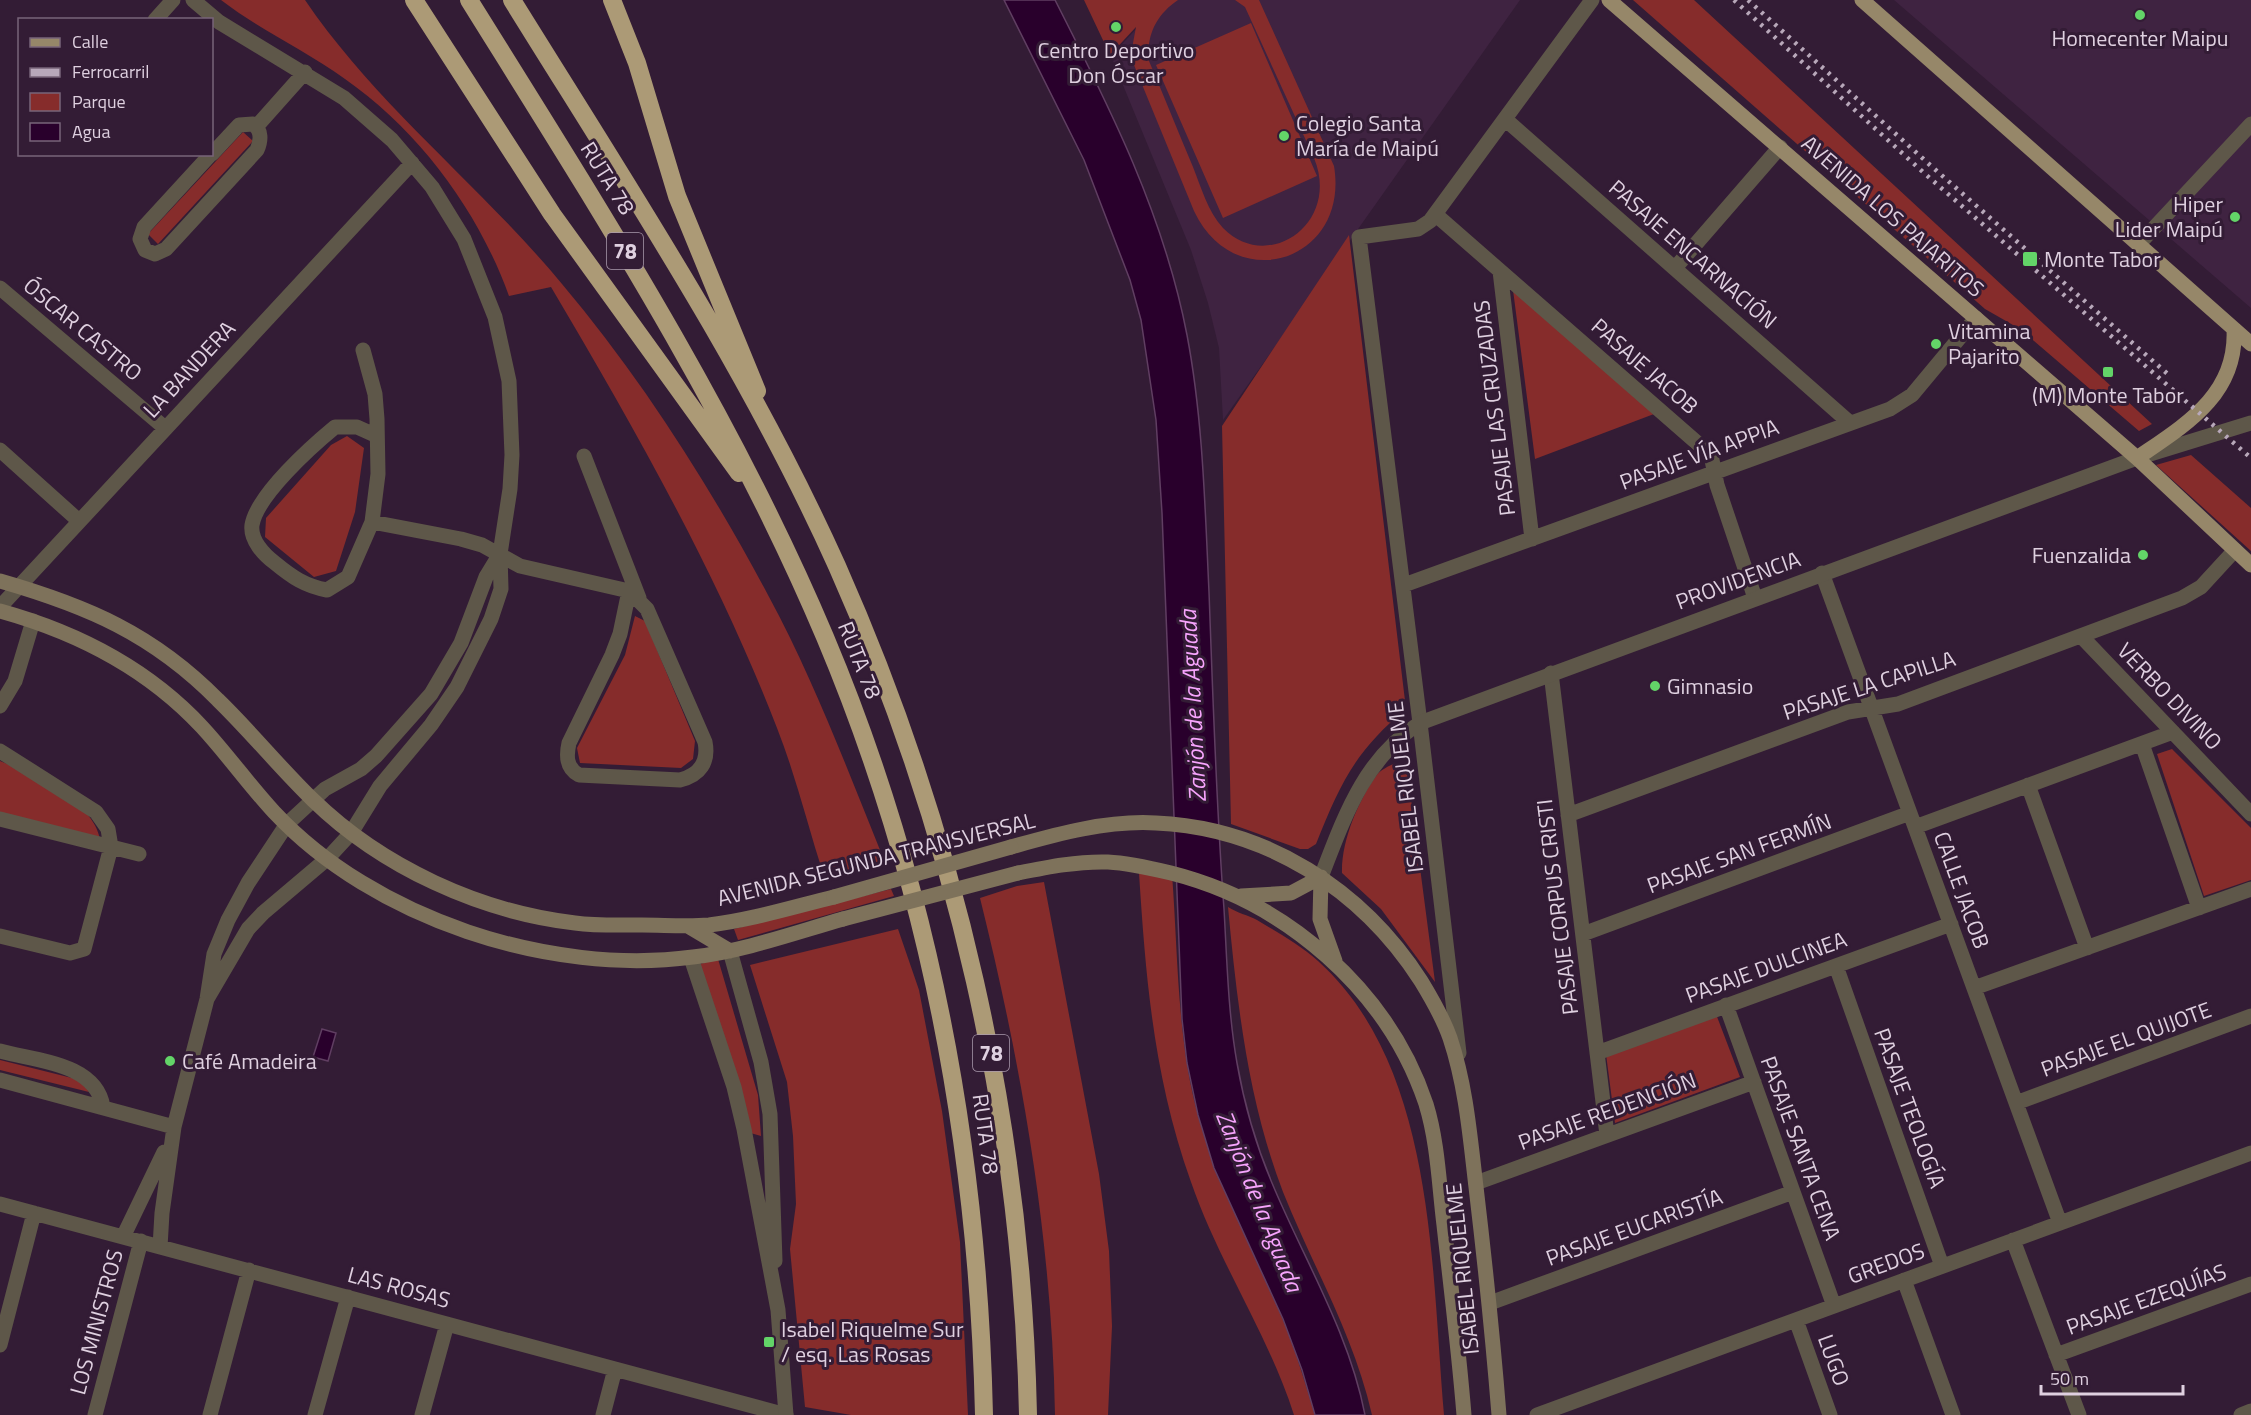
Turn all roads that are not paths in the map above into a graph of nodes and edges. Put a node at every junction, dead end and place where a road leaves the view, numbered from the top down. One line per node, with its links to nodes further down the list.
1 (172, 0): 10 (street)
2 (193, 0): 11 (street)
3 (414, 0): 37 (highway)
4 (469, 0): 37 (highway, RUTA 78 / 78)
5 (512, 0): 32 (highway, RUTA 78 / 78)
6 (612, 0): 32 (highway)
7 (1592, 0): 12 (street)
8 (1609, 0): 15 (main road, AVENIDA LOS PAJARITOS)
9 (1862, 0): 20 (main road)
10 (157, 18)
11 (305, 72): 14 (street); 18 (street)
12 (1505, 119): 19 (street); 21 (street, PASAJE ENCARNACIÓN)
13 (2251, 124): 20 (street)
14 (256, 127): 16 (street); 17 (street)
15 (1780, 147): 21 (street); 24 (main road, AVENIDA LOS PAJARITOS)
16 (213, 152)
17 (209, 156)
18 (412, 162): 30 (street, LA BANDERA); 42 (street)
19 (1435, 214): 22 (street, PASAJE JACOB); 46 (street, ISABEL RIQUELME)
20 (2139, 244): 25 (main road)
21 (1675, 268): 28 (street, PASAJE ENCARNACIÓN)
22 (1500, 271): 36 (street, PASAJE JACOB); 40 (street, PASAJE LAS CRUZADAS)
23 (0, 288): 30 (street, ÓSCAR CASTRO)
24 (1976, 318): 28 (street, PASAJE VÍA APPIA); 35 (main road, AVENIDA LOS PAJARITOS)
25 (2234, 330): 26 (main road); 35 (main road)
26 (2251, 344)
27 (363, 350): 31 (street)
28 (1850, 423): 36 (street, PASAJE VÍA APPIA)
29 (2251, 423): 35 (street, PROVIDENCIA)
30 (165, 428): 38 (street, LA BANDERA)
31 (377, 436): 39 (street); 39 (street)
32 (776, 444): 128 (highway, RUTA 78 / 78)
33 (0, 450): 38 (street)
34 (584, 456): 48 (street)
35 (2137, 458): 41 (main road, AVENIDA LOS PAJARITOS); 44 (street, PROVIDENCIA)
36 (1716, 472): 40 (street, PASAJE VÍA APPIA); 49 (street, PASAJE JACOB)
37 (766, 510): 127 (highway, RUTA 78 / 78)
38 (79, 521): 47 (street, LA BANDERA)
39 (372, 522): 42 (street)
40 (1532, 539): 46 (street, PASAJE VÍA APPIA)
41 (2235, 550): 43 (main road, AVENIDA LOS PAJARITOS); 52 (street, PASAJE LA CAPILLA)
42 (500, 554): 48 (street); 61 (street, LOS MINISTROS); 67 (street, LOS MINISTROS)
43 (2251, 565)
44 (1822, 573): 49 (street, PROVIDENCIA); 55 (street, CALLE JACOB)
45 (0, 581): 47 (main road, AVENIDA SEGUNDA TRANSVERSAL)
46 (1404, 585): 56 (street, ISABEL RIQUELME)
47 (19, 586): 50 (street, LA BANDERA); 61 (main road, AVENIDA SEGUNDA TRANSVERSAL)
48 (634, 594): 48 (street)
49 (1755, 598): 53 (street, PROVIDENCIA)
50 (0, 609): 51 (main road)
51 (33, 621): 54 (street); 66 (main road)
52 (2081, 636): 55 (street, PASAJE LA CAPILLA); 57 (street, VERBO DIVINO)
53 (1551, 673): 56 (street, PROVIDENCIA); 63 (street, PASAJE CORPUS CRISTI)
54 (0, 706)
55 (1871, 708): 63 (street, PASAJE LA CAPILLA); 65 (street, CALLE JACOB)
56 (1420, 723): 71 (street, PROVIDENCIA); 90 (street, ISABEL RIQUELME)
57 (2173, 732): 58 (street, PASAJE SAN FERMÍN); 62 (street, VERBO DIVINO)
58 (2142, 744): 60 (street, PASAJE SAN FERMÍN); 74 (street)
59 (0, 751): 68 (street)
60 (2028, 785): 65 (street, PASAJE SAN FERMÍN); 79 (street)
61 (312, 800): 66 (street, LOS MINISTROS); 67 (main road, AVENIDA SEGUNDA TRANSVERSAL)
62 (2251, 814)
63 (1568, 815): 77 (street, PASAJE CORPUS CRISTI)
64 (0, 819): 68 (street)
65 (1912, 820): 75 (street, CALLE JACOB); 77 (street, PASAJE SAN FERMÍN)
66 (287, 824): 70 (main road); 85 (street, LOS MINISTROS)
67 (351, 833): 70 (street, LOS MINISTROS); 76 (main road, AVENIDA SEGUNDA TRANSVERSAL)
68 (111, 847): 69 (street); 78 (street)
69 (139, 854)
70 (328, 858): 81 (main road); 85 (street, LOS MINISTROS)
71 (1321, 877): 73 (main road); 76 (main road, AVENIDA SEGUNDA TRANSVERSAL, bridge); 83 (main road); 90 (main road, AVENIDA SEGUNDA TRANSVERSAL)
72 (2251, 889): 74 (street)
73 (1233, 895): 80 (main road, bridge); 83 (main road)
74 (2199, 908): 79 (street)
75 (1950, 924): 82 (street, PASAJE DULCINEA); 84 (street, CALLE JACOB)
76 (688, 926): 80 (main road)
77 (1583, 934): 89 (street, PASAJE CORPUS CRISTI)
78 (0, 936)
79 (2087, 948): 84 (street)
80 (730, 951): 81 (main road); 110 (street)
81 (691, 958): 110 (street)
82 (1836, 966): 86 (street, PASAJE DULCINEA); 107 (street, PASAJE TEOLOGÍA)
83 (1339, 968): 129 (main road)
84 (1974, 988): 93 (street, CALLE JACOB)
85 (207, 999): 95 (street, LOS MINISTROS)
86 (1726, 1005): 89 (street, PASAJE DULCINEA); 92 (street, PASAJE SANTA CENA)
87 (2251, 1016): 93 (street, PASAJE EL QUIJOTE)
88 (0, 1051): 94 (street)
89 (1597, 1053): 96 (street, PASAJE CORPUS CRISTI)
90 (1462, 1078): 98 (main road, ISABEL RIQUELME)
91 (0, 1080): 94 (street)
92 (1754, 1082): 96 (street, PASAJE REDENCIÓN); 99 (street, PASAJE SANTA CENA)
93 (2016, 1103): 102 (street, CALLE JACOB)
94 (103, 1107): 95 (street)
95 (174, 1127): 103 (street, LOS MINISTROS); 106 (street, LOS MINISTROS)
96 (1607, 1135): 98 (street, PASAJE REDENCIÓN)
97 (2251, 1153): 102 (street, GREDOS)
98 (1476, 1183): 113 (main road, ISABEL RIQUELME)
99 (1793, 1192): 113 (street, PASAJE EUCARISTÍA); 114 (street, PASAJE SANTA CENA)
100 (0, 1204): 101 (street, LAS ROSAS)
101 (34, 1213): 103 (street, LAS ROSAS); 117 (street)
102 (2060, 1223): 104 (street, GREDOS)
103 (123, 1237): 105 (street, LAS ROSAS)
104 (2013, 1240): 107 (street, GREDOS); 118 (street)
105 (141, 1241): 106 (street, LAS ROSAS); 121 (street, LOS MINISTROS)
106 (160, 1247): 108 (street, LAS ROSAS)
107 (1942, 1266): 109 (street, GREDOS)
108 (249, 1270): 112 (street, LAS ROSAS); 122 (street)
109 (1904, 1280): 114 (street, GREDOS); 133 (street)
110 (774, 1284): 126 (street)
111 (2251, 1284): 118 (street, PASAJE EZEQUÍAS)
112 (348, 1297): 116 (street, LAS ROSAS); 123 (street)
113 (1490, 1303): 130 (main road, ISABEL RIQUELME)
114 (1834, 1306): 115 (street, GREDOS)
115 (1796, 1320): 131 (street, GREDOS); 132 (street, LUGO)
116 (447, 1323): 119 (street, LAS ROSAS); 124 (street)
117 (0, 1345)
118 (2056, 1356): 134 (street)
119 (615, 1369): 125 (street); 126 (street, LAS ROSAS)
120 (2251, 1411): 135 (street)
121 (95, 1415)
122 (210, 1415)
123 (315, 1415)
124 (422, 1415)
125 (603, 1415)
126 (786, 1415)
127 (984, 1415)
128 (1029, 1415)
129 (1464, 1415)
130 (1499, 1415)
131 (1537, 1415)
132 (1830, 1415)
133 (1953, 1415)
134 (2079, 1415)
135 (2241, 1415)

